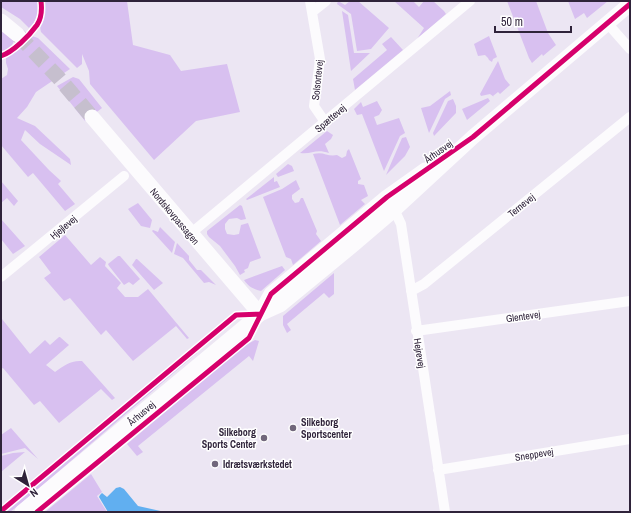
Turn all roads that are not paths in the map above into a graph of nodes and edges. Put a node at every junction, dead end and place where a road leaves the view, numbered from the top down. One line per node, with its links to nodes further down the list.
1 (310, 1): 5 (street, Solsortevej)
2 (326, 1): 5 (street)
3 (470, 1): 12 (street, Spættevej)
4 (630, 4): 7 (street, Århusvej)
5 (312, 12): 12 (street, Solsortevej)
6 (1, 21): 8 (street)
7 (608, 24): 9 (street); 14 (street, Århusvej)
8 (18, 36)
9 (630, 49)
10 (630, 116): 17 (street, Ternevej)
11 (92, 117): 15 (street, Nordskovpassagen)
12 (325, 122): 15 (street, Spættevej)
13 (124, 176): 16 (street, Hjejlevej)
14 (391, 203): 17 (street, Hejrevej); 19 (street, Århusvej)
15 (190, 234): 19 (street, Nordskovpassagen)
16 (1, 278)
17 (411, 290): 20 (street, Hejrevej)
18 (630, 301): 20 (street, Glentevej)
19 (260, 314): 23 (street, Århusvej)
20 (416, 331): 22 (street, Hejrevej)
21 (630, 438): 22 (street, Sneppevej)
22 (438, 470): 24 (street, Hejrevej)
23 (22, 512)
24 (445, 512)

